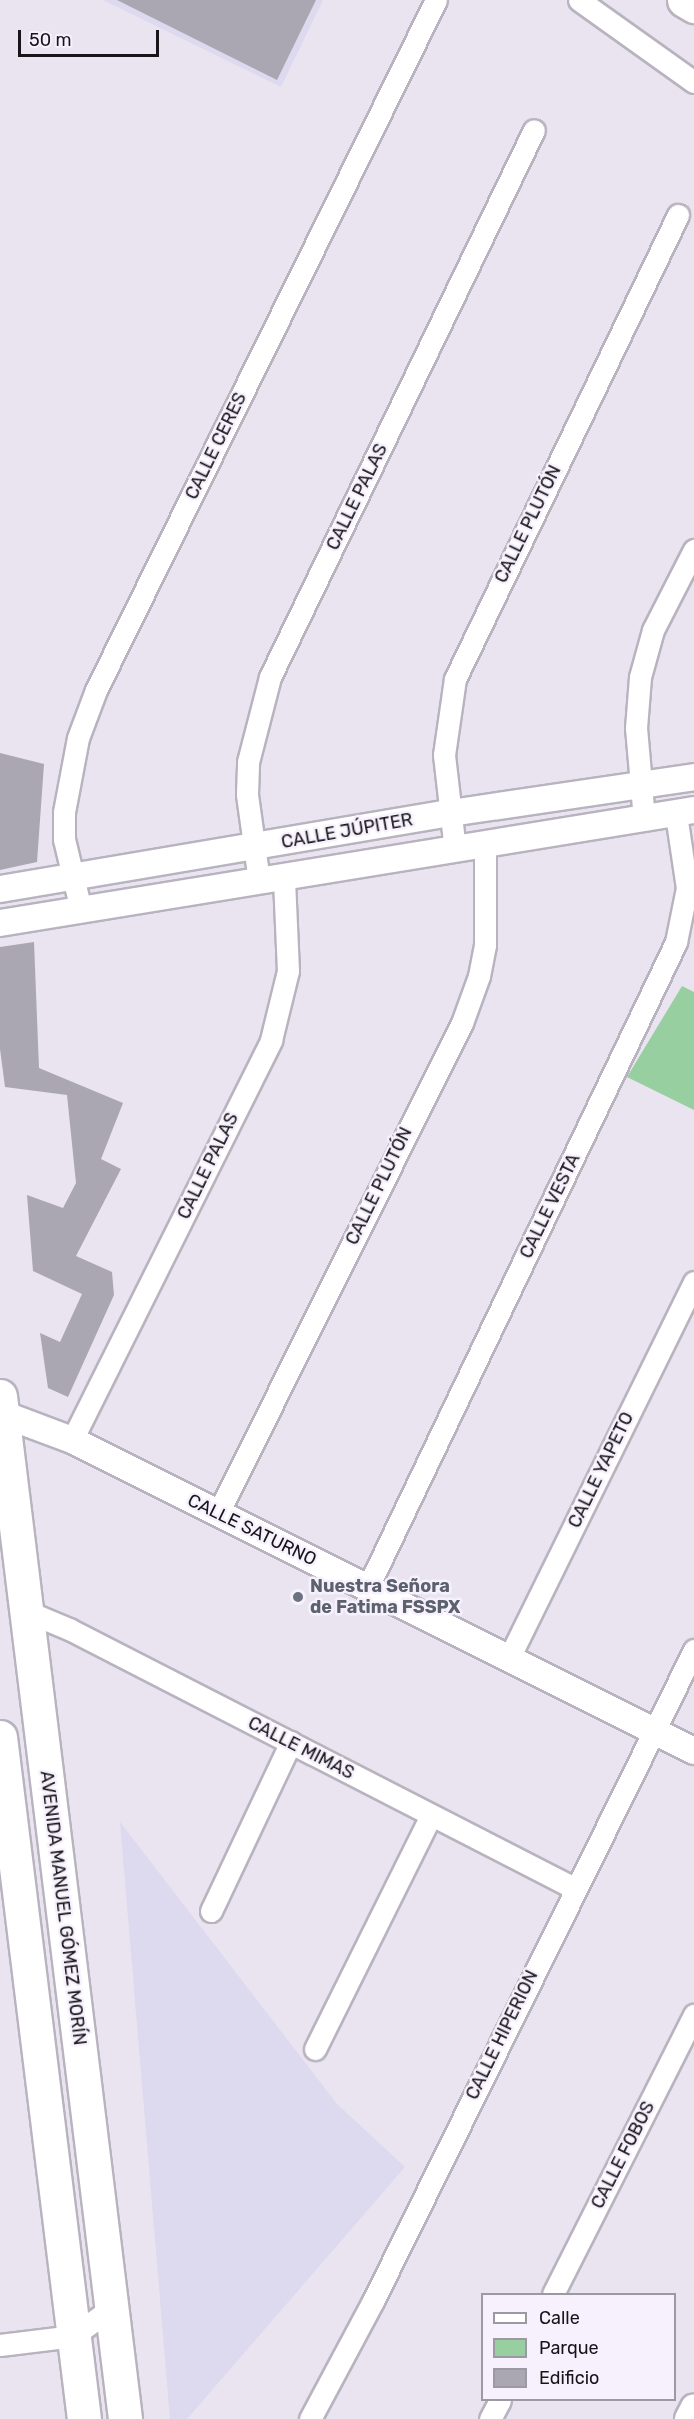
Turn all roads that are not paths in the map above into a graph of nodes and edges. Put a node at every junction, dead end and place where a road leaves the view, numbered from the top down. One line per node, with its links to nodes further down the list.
1 (436, 0): 17 (street, CALLE CERES)
2 (579, 0): 5 (street)
3 (684, 0): 4 (main road)
4 (694, 6)
5 (694, 82)
6 (534, 130): 15 (street, CALLE PALAS)
7 (678, 214): 12 (street, CALLE PLUTÓN)
8 (694, 550): 10 (street)
9 (694, 777): 10 (street, CALLE JÚPITER)
10 (638, 785): 12 (street, CALLE JÚPITER); 13 (street)
11 (685, 812): 13 (street, CALLE JÚPITER); 26 (street, CALLE VESTA)
12 (451, 813): 15 (street, CALLE JÚPITER); 16 (street, CALLE PLUTÓN)
13 (644, 819): 14 (street, CALLE JÚPITER)
14 (485, 845): 16 (street, CALLE JÚPITER); 25 (street, CALLE PLUTÓN)
15 (254, 846): 17 (street, CALLE JÚPITER); 18 (street, CALLE PALAS)
16 (456, 850): 18 (street, CALLE JÚPITER)
17 (71, 877): 19 (street, CALLE JÚPITER); 20 (street, CALLE CERES)
18 (271, 880): 20 (street, CALLE JÚPITER); 24 (street, CALLE PALAS)
19 (0, 889)
20 (81, 910): 21 (street, CALLE JÚPITER)
21 (0, 923)
22 (694, 1282): 29 (street, CALLE YAPETO)
23 (1, 1408): 24 (street, CALLE SATURNO); 27 (main road, AVENIDA MANUEL GÓMEZ MORÍN)
24 (72, 1440): 25 (street, CALLE SATURNO)
25 (218, 1513): 26 (street, CALLE SATURNO)
26 (368, 1587): 29 (street, CALLE SATURNO)
27 (26, 1611): 32 (street, CALLE MIMAS); 41 (main road, AVENIDA MANUEL GÓMEZ MORÍN)
28 (694, 1650): 30 (street, CALLE HIPERION)
29 (509, 1658): 30 (street, CALLE SATURNO)
30 (655, 1731): 33 (street, CALLE SATURNO); 36 (street, CALLE HIPERION)
31 (0, 1737): 35 (main road)
32 (291, 1742): 34 (street, CALLE MIMAS); 37 (street)
33 (694, 1751)
34 (430, 1815): 36 (street, CALLE MIMAS); 39 (street)
35 (8, 1868): 42 (main road)
36 (574, 1888): 48 (street, CALLE HIPERION)
37 (211, 1911)
38 (694, 2015): 40 (street, CALLE FOBOS)
39 (315, 2049)
40 (554, 2293)
41 (113, 2307): 42 (street); 47 (main road, AVENIDA MANUEL GÓMEZ MORÍN)
42 (73, 2336): 43 (street); 46 (main road)
43 (0, 2345)
44 (499, 2401): 49 (street)
45 (694, 2407): 50 (street)
46 (84, 2419)
47 (125, 2419)
48 (310, 2419)
49 (490, 2419)
50 (688, 2419)

